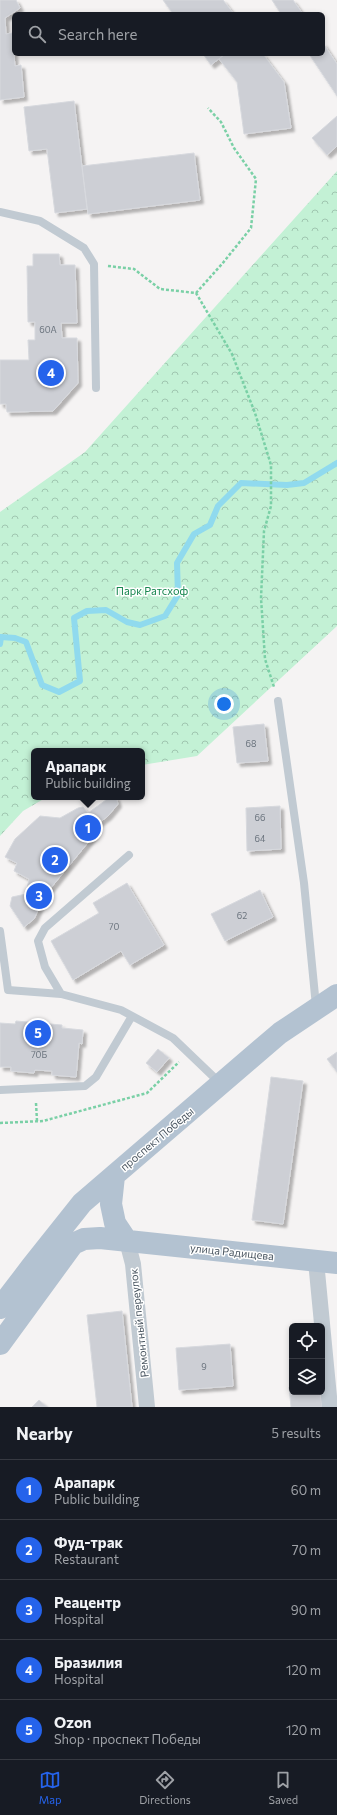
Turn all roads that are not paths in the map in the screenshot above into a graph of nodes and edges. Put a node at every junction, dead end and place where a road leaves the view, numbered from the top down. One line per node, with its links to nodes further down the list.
1 (0, 212): 2 (lane)
2 (96, 388)
3 (278, 701): 8 (lane)
4 (129, 855): 6 (lane)
5 (0, 931): 6 (lane)
6 (61, 994): 9 (lane)
7 (337, 995): 8 (main road, проспект Победы)
8 (316, 1009): 10 (main road, проспект Победы)
9 (132, 1016): 10 (lane); 11 (lane)
10 (222, 1084): 12 (main road, проспект Победы)
11 (0, 1090)
12 (114, 1176): 13 (main road); 15 (main road, проспект Победы)
13 (127, 1240): 14 (main road, улица Радищева); 16 (main road, улица Радищева); 17 (street, Ремонтный переулок)
14 (327, 1262): 18 (street)
15 (0, 1308)
16 (0, 1344)
17 (147, 1407)
18 (330, 1407)

